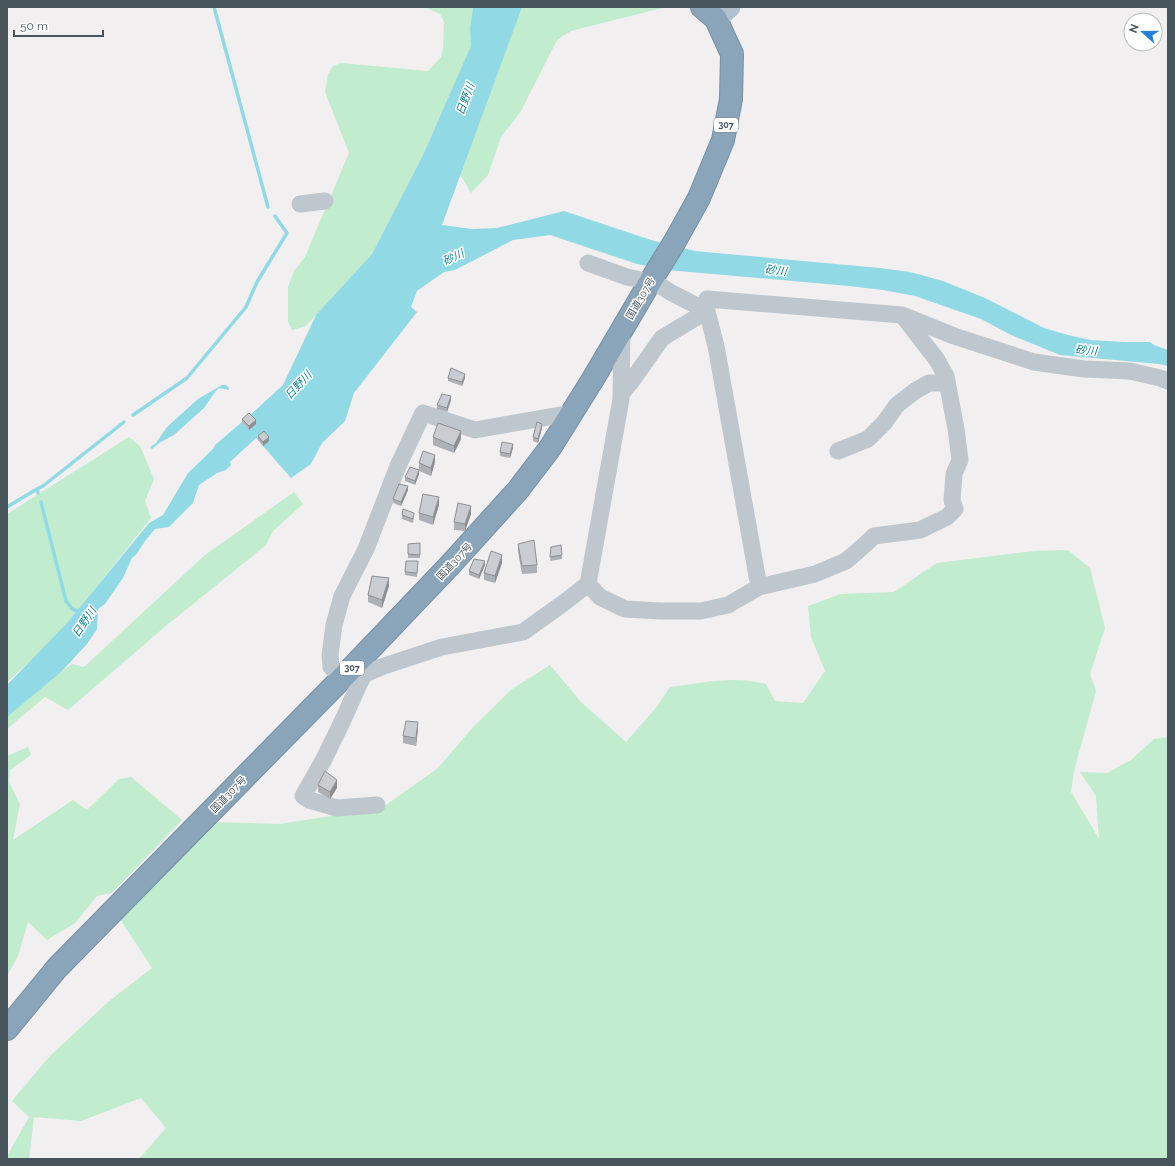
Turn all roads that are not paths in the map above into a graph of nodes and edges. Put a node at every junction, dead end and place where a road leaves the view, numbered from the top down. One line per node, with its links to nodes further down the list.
1 (716, 11): 5 (highway, 国道307号 / 307)
2 (325, 201): 3 (street)
3 (300, 204)
4 (588, 263): 5 (street)
5 (655, 280): 6 (street); 8 (highway, 国道307号 / 307)
6 (707, 305): 7 (street); 11 (street); 15 (street)
7 (902, 315): 9 (street); 10 (street)
8 (622, 330): 11 (street); 12 (highway, 国道307号 / 307)
9 (1168, 381)
10 (948, 382): 13 (street); 15 (street)
11 (621, 394): 14 (street)
12 (572, 413): 16 (highway, 国道307号 / 307); 16 (street)
13 (838, 451)
14 (588, 584): 15 (street); 16 (street)
15 (759, 587)
16 (353, 673): 17 (street); 18 (highway, 国道307号 / 307)
17 (377, 805)
18 (7, 1029)

